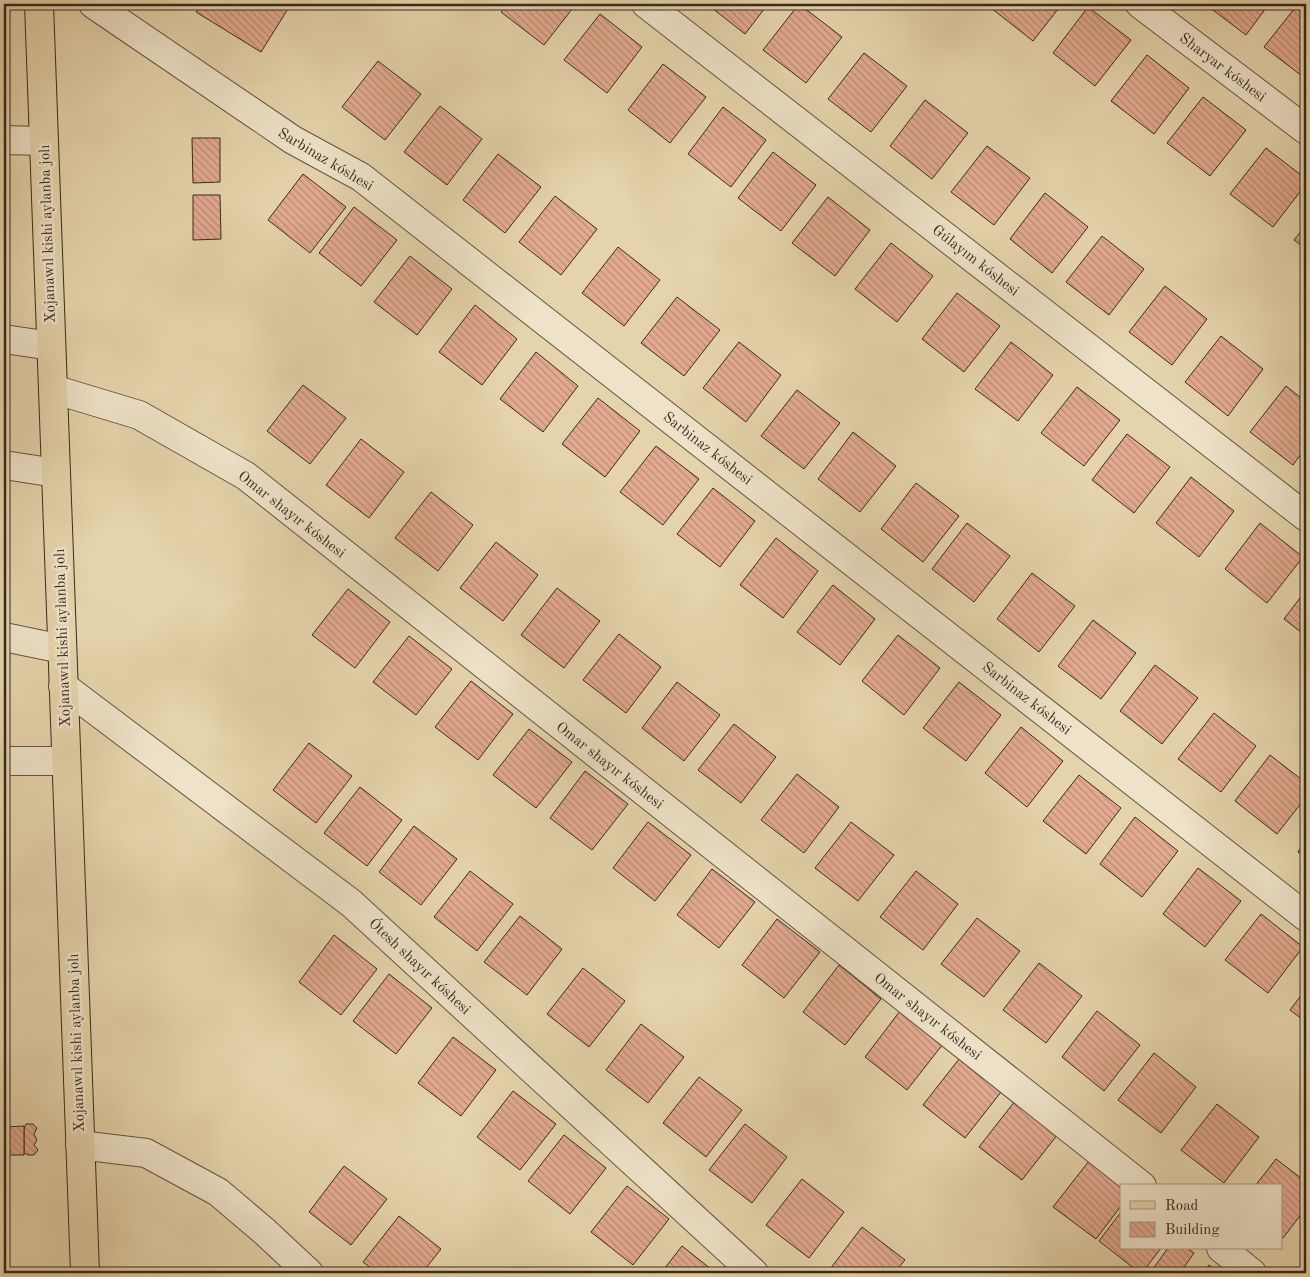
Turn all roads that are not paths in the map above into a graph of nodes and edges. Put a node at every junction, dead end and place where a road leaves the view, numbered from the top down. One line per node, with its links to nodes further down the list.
1 (39, 4): 7 (main road, Xojanawıl kishi aylanba jolı)
2 (92, 4): 19 (street, Sarbinaz kóshesi)
3 (646, 4): 13 (street, Gúlayım kóshesi)
4 (1140, 4): 5 (street, Sharyar kóshesi)
5 (1306, 130)
6 (4, 140): 7 (street)
7 (43, 141): 9 (main road, Xojanawıl kishi aylanba jolı)
8 (4, 339): 9 (street)
9 (51, 346): 10 (main road, Xojanawıl kishi aylanba jolı)
10 (53, 388): 12 (main road, Xojanawıl kishi aylanba jolı); 21 (street, Omar shayır kóshesi)
11 (4, 465): 12 (street)
12 (56, 473): 15 (main road, Xojanawıl kishi aylanba jolı)
13 (1306, 518)
14 (4, 637): 15 (street)
15 (62, 650): 16 (main road, Xojanawıl kishi aylanba jolı)
16 (63, 686): 18 (main road, Xojanawıl kishi aylanba jolı); 25 (street, Ótesh shayır kóshesi)
17 (4, 761): 18 (street)
18 (66, 761): 20 (main road, Xojanawıl kishi aylanba jolı)
19 (1306, 917)
20 (80, 1145): 23 (main road, Xojanawıl kishi aylanba jolı); 24 (street)
21 (1139, 1184)
22 (1223, 1250): 26 (street)
23 (85, 1273)
24 (309, 1273)
25 (754, 1273)
26 (1252, 1273)

